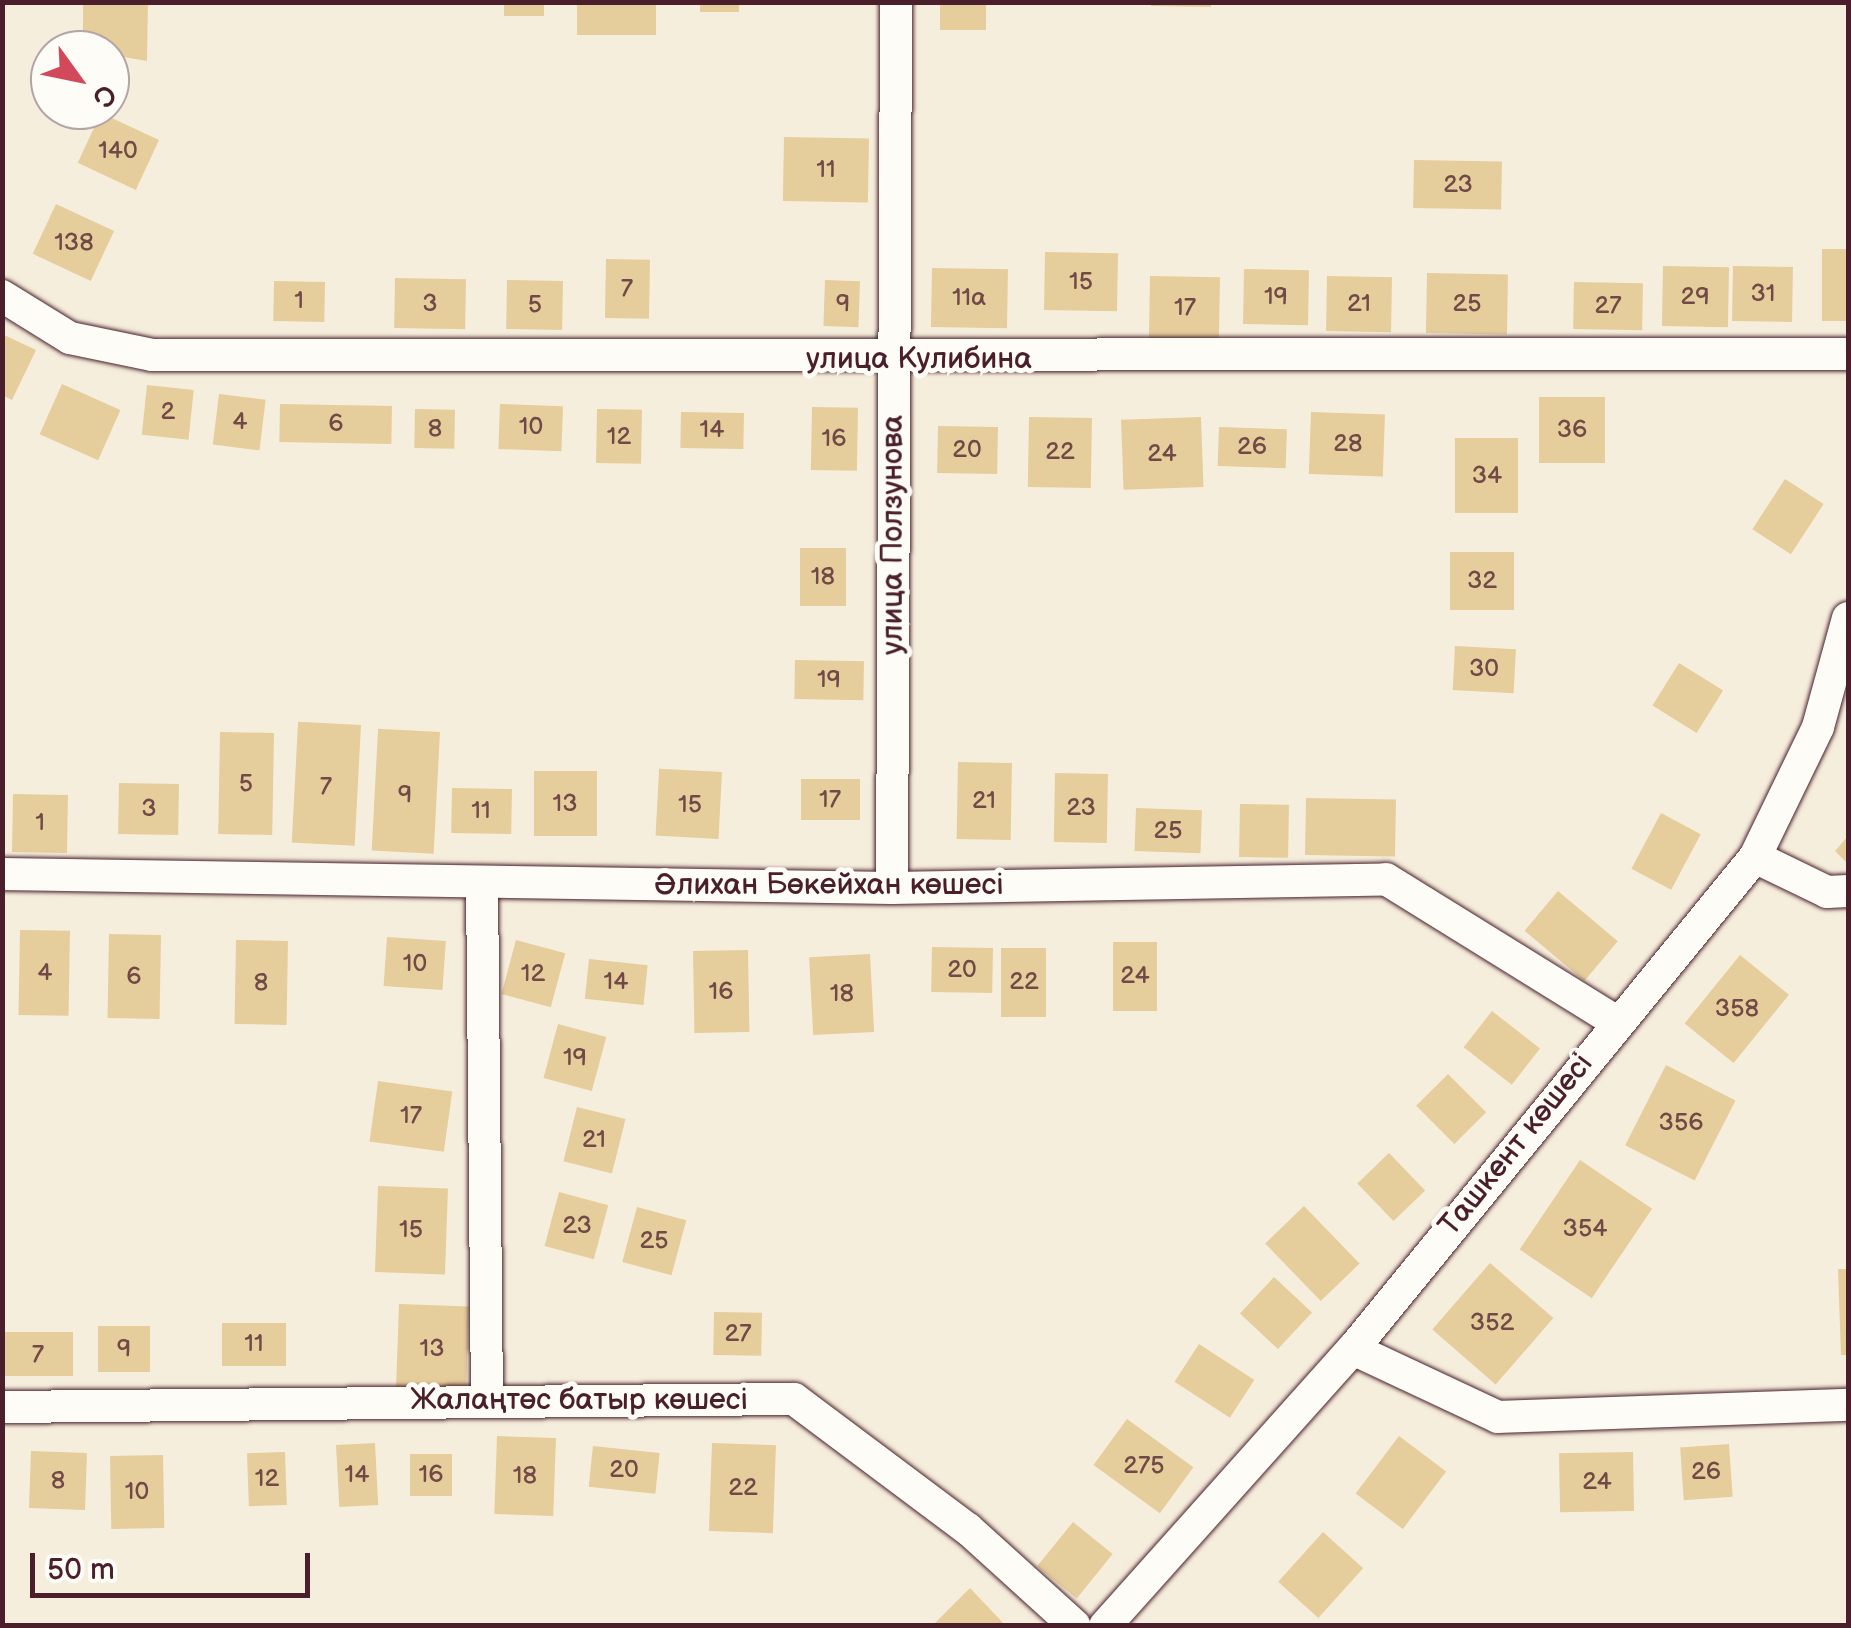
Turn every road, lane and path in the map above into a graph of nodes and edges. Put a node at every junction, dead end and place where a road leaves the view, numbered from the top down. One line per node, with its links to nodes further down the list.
1 (896, 2): 4 (street, улица Ползунова)
2 (2, 296): 4 (street, улица Кулибина)
3 (1848, 354): 4 (street, улица Кулибина)
4 (894, 360): 9 (street, улица Ползунова)
5 (1848, 618): 6 (street, Ташкент көшесі)
6 (1754, 857): 10 (street); 11 (street, Ташкент көшесі)
7 (2, 874): 8 (street, Әлихан Бөкейхан көшесі)
8 (482, 882): 9 (street, Әлихан Бөкейхан көшесі); 13 (street)
9 (892, 888): 11 (street, Әлихан Бөкейхан көшесі)
10 (1848, 891)
11 (1615, 1022): 12 (street, Ташкент көшесі)
12 (1353, 1349): 14 (street); 17 (street, Ташкент көшесі)
13 (487, 1400): 15 (street, Жалаңтөс батыр көшесі); 16 (street, Жалаңтөс батыр көшесі)
14 (1848, 1405)
15 (2, 1407)
16 (1075, 1626)
17 (1105, 1626)

